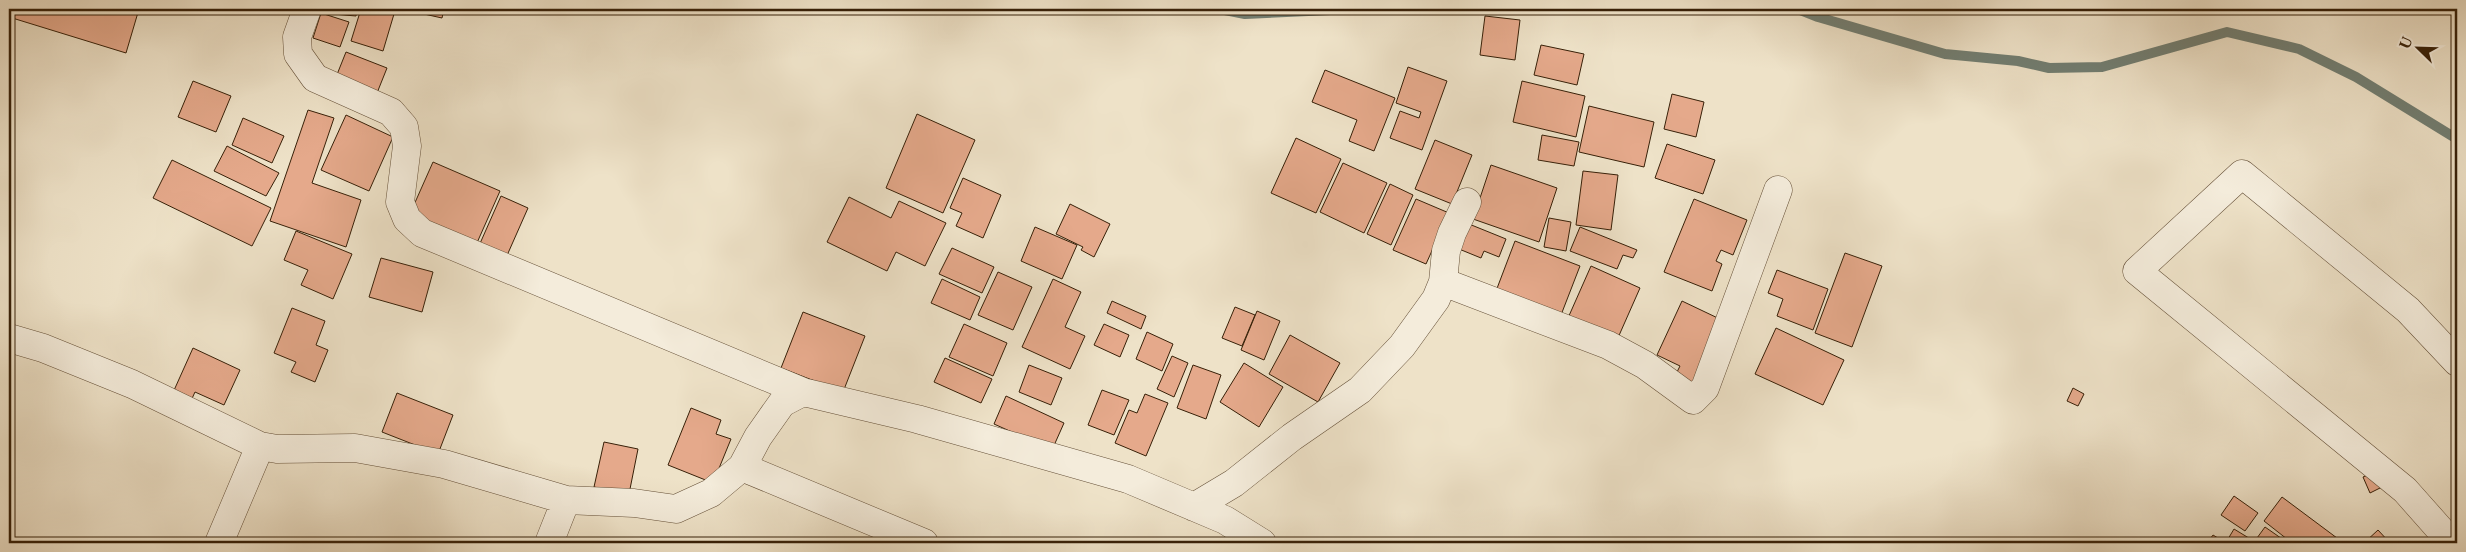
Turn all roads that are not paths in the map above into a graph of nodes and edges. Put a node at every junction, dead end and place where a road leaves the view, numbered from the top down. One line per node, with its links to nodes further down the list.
1 (307, 9): 7 (street)
2 (1778, 190): 4 (street)
3 (1467, 202): 4 (street)
4 (1443, 282): 11 (street)
5 (9, 338): 8 (street)
6 (2457, 362): 16 (street)
7 (803, 392): 9 (street); 11 (street)
8 (260, 446): 10 (street); 12 (street)
9 (742, 467): 10 (street); 14 (street)
10 (566, 500): 13 (street)
11 (1194, 507): 15 (street)
12 (219, 543)
13 (549, 543)
14 (924, 543)
15 (1262, 543)
16 (2452, 543)

